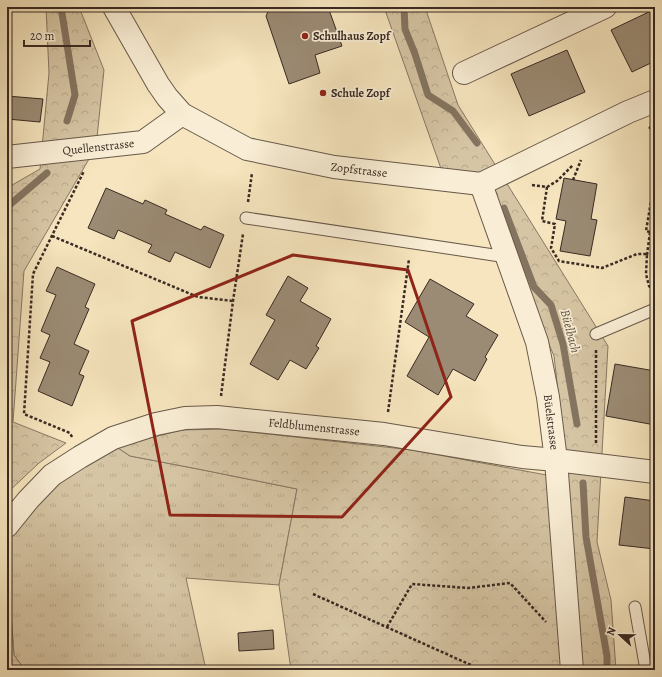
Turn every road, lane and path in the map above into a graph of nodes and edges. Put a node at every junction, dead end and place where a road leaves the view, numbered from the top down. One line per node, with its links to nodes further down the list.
1 (114, 7): 5 (street, Zopfstrasse)
2 (605, 7): 3 (street)
3 (464, 74)
4 (655, 101): 12 (street)
5 (182, 114): 6 (street, Quellenstrasse); 8 (street, Zopfstrasse)
6 (96, 147): 9 (street, Quellenstrasse); 19 (path)
7 (655, 149): 11 (path)
8 (256, 151): 15 (street, Zopfstrasse); 16 (path)
9 (7, 157)
10 (583, 157): 14 (path)
11 (655, 164)
12 (500, 174): 15 (street); 22 (path)
13 (655, 178): 17 (path)
14 (573, 180)
15 (481, 184): 21 (street, Büelstrasse)
16 (246, 218): 20 (lane); 24 (path)
17 (650, 232): 18 (path); 22 (path)
18 (655, 232)
19 (52, 236): 24 (path); 29 (path)
20 (412, 243): 21 (lane); 28 (path)
21 (507, 256): 31 (street, Büelstrasse)
22 (647, 256): 23 (path)
23 (655, 291)
24 (233, 301): 27 (path)
25 (655, 309): 26 (lane)
26 (596, 334): 30 (path)
27 (220, 403)
28 (387, 416)
29 (70, 433)
30 (596, 444)
31 (556, 460): 32 (street, Feldblumenstrasse); 33 (street, Feldblumenstrasse); 37 (street, Büelstrasse)
32 (655, 472)
33 (7, 526)
34 (314, 594): 36 (path)
35 (635, 607): 39 (lane)
36 (388, 627): 37 (path); 38 (path)
37 (571, 660)
38 (482, 670)
39 (646, 670)

